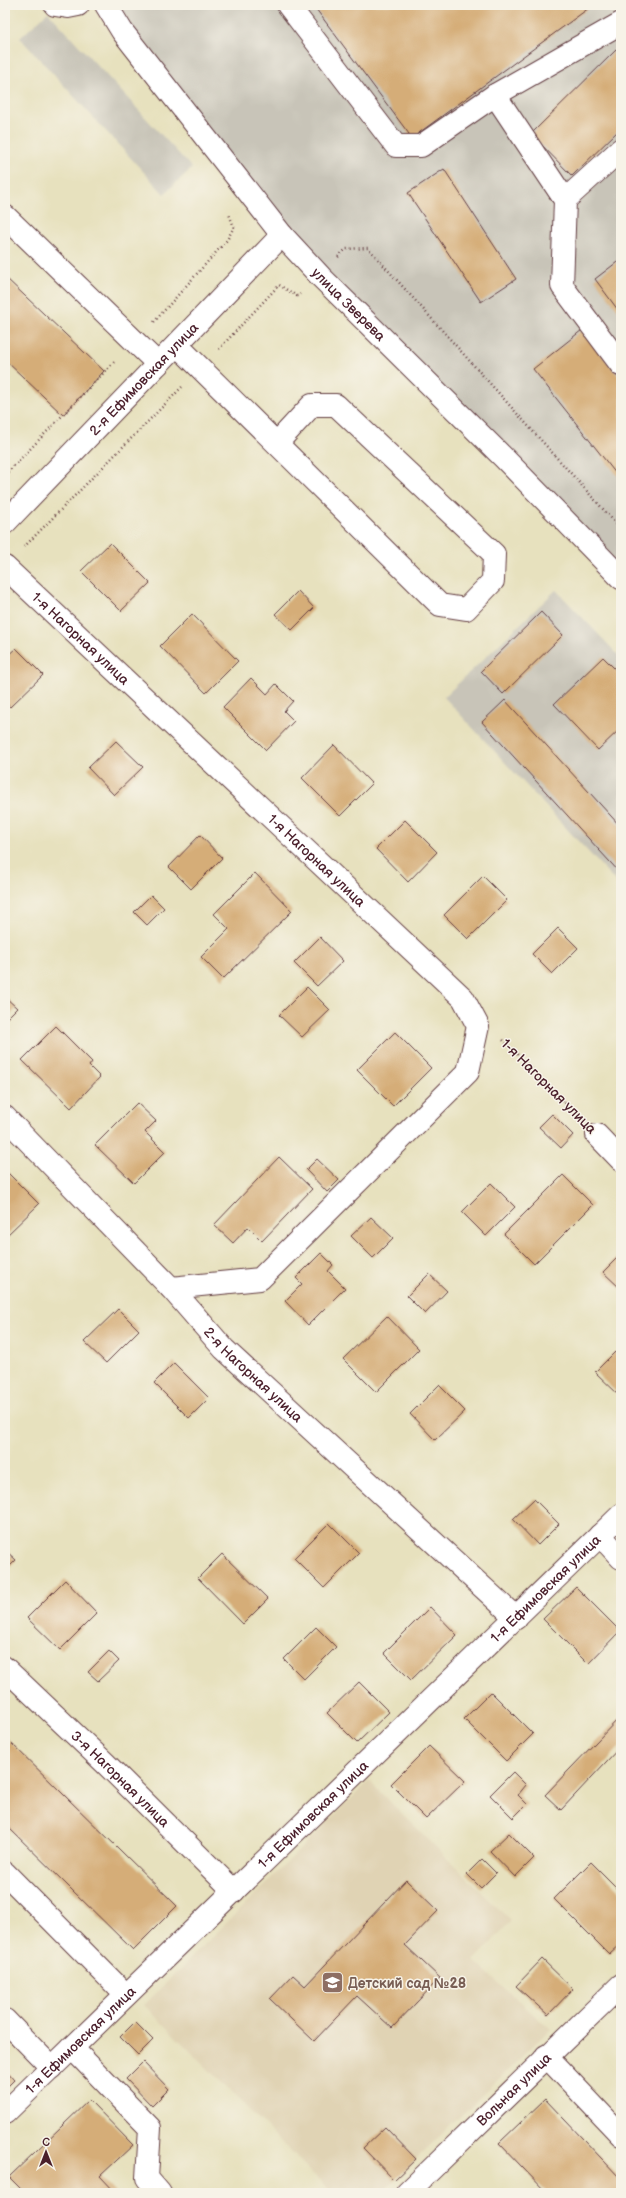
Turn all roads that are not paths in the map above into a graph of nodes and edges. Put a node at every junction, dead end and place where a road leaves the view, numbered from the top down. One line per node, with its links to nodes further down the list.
1 (55, 5): 2 (street)
2 (78, 5)
3 (106, 5): 10 (street, улица Зверева)
4 (288, 5): 6 (street)
5 (621, 23): 6 (street)
6 (495, 95): 8 (street)
7 (621, 149): 8 (street)
8 (565, 200): 13 (street)
9 (5, 216): 12 (street)
10 (282, 235): 11 (street, 2-я Ефимовская улица); 17 (street, улица Зверева)
11 (177, 344): 12 (street, 2-я Ефимовская улица); 14 (street)
12 (158, 364): 15 (street, 2-я Ефимовская улица)
13 (621, 365)
14 (277, 443): 14 (street)
15 (9, 512)
16 (5, 567): 21 (street, 1-я Нагорная улица)
17 (621, 578)
18 (5, 1117): 21 (street, 2-я Нагорная улица)
19 (597, 1135): 20 (street, 1-я Нагорная улица)
20 (621, 1160)
21 (172, 1288): 25 (street, 2-я Нагорная улица)
22 (621, 1515): 23 (street, 1-я Ефимовская улица)
23 (600, 1535): 24 (street); 25 (street, 1-я Ефимовская улица)
24 (621, 1558)
25 (516, 1618): 28 (street, 1-я Ефимовская улица)
26 (5, 1668): 28 (street, 3-я Нагорная улица)
27 (5, 1873): 30 (street)
28 (234, 1891): 30 (street, 1-я Ефимовская улица)
29 (621, 1985): 33 (street, Вольная улица)
30 (126, 1995): 32 (street, 1-я Ефимовская улица)
31 (5, 2020): 34 (street)
32 (72, 2048): 34 (street, 1-я Ефимовская улица); 37 (street)
33 (546, 2056): 36 (street); 38 (street, Вольная улица)
34 (52, 2068): 35 (street, 1-я Ефимовская улица)
35 (5, 2113)
36 (621, 2135)
37 (160, 2193)
38 (407, 2193)

